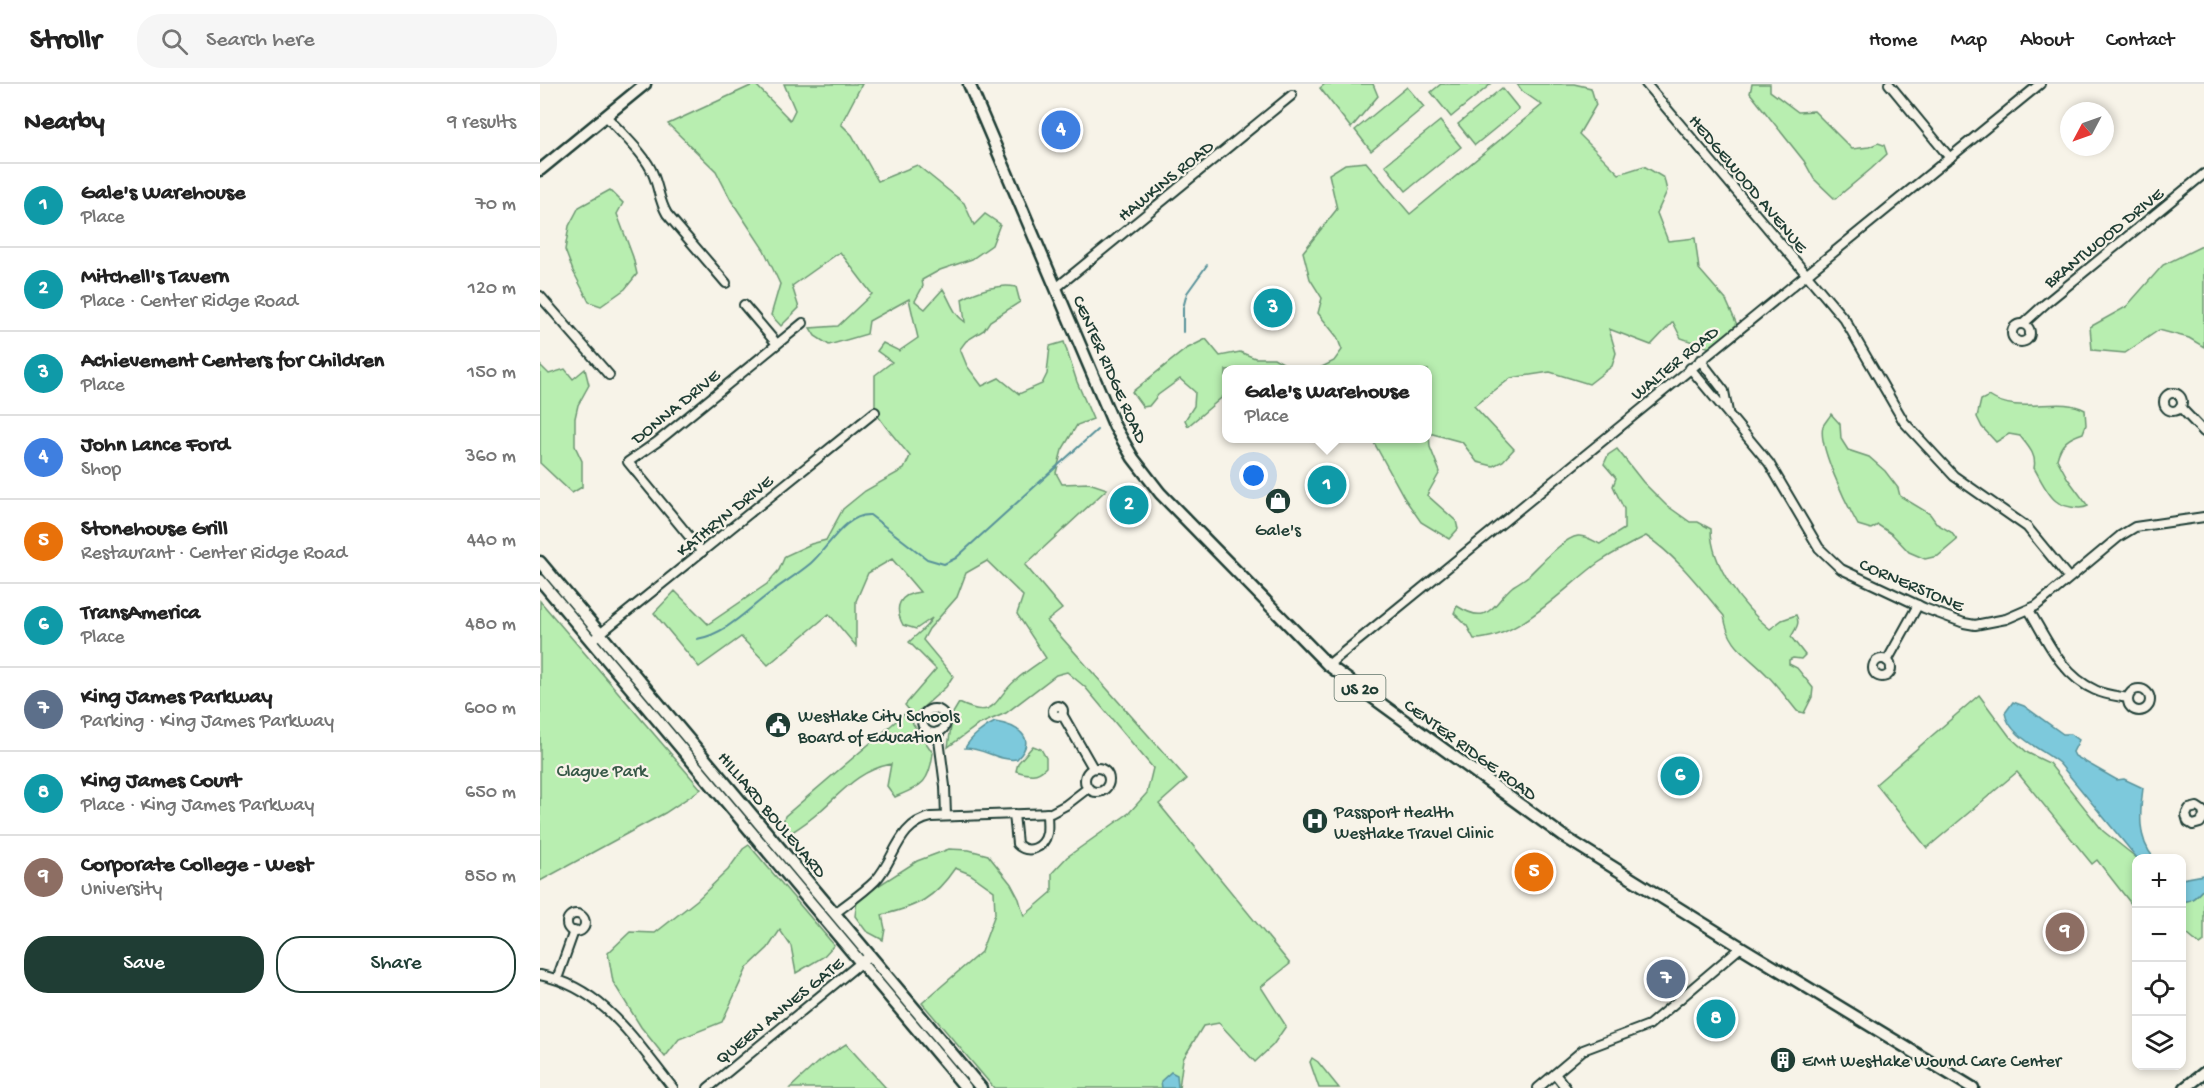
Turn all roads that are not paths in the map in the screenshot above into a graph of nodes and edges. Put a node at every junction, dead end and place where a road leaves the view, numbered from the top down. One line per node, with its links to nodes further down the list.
1 (645, 84): 7 (main road)
2 (969, 84): 13 (main road, CENTER RIDGE ROAD / US 20)
3 (1646, 84): 11 (street, HEDGEWOOD AVENUE)
4 (1889, 84): 8 (street)
5 (2040, 84): 8 (street, WALTER ROAD)
6 (1292, 95): 13 (street, HAWKINS ROAD)
7 (606, 116): 9 (main road); 12 (street)
8 (1950, 158): 11 (street, WALTER ROAD)
9 (540, 170)
10 (2204, 174): 17 (street, BRANTWOOD DRIVE)
11 (1805, 274): 19 (street, WALTER ROAD); 29 (street, HEDGEWOOD AVENUE)
12 (726, 283)
13 (1056, 288): 35 (main road, CENTER RIDGE ROAD / US 20)
14 (540, 296): 21 (street)
15 (744, 305): 18 (street)
16 (803, 323): 18 (street, DONNA DRIVE)
17 (2023, 324)
18 (777, 344): 27 (street, DONNA DRIVE)
19 (1700, 360): 20 (street, WALTER ROAD); 24 (street, CORNERSTONE)
20 (1690, 368): 24 (street, CORNERSTONE); 35 (street, WALTER ROAD)
21 (609, 375)
22 (2180, 407): 25 (street)
23 (875, 412): 27 (street, KATHRYN DRIVE)
24 (1728, 414): 31 (street, CORNERSTONE)
25 (2204, 432)
26 (2204, 517): 29 (street, CORNERSTONE)
27 (702, 552): 33 (street, KATHRYN DRIVE)
28 (540, 562): 33 (main road, HILLIARD BOULEVARD)
29 (2068, 578): 32 (street, CORNERSTONE)
30 (540, 580): 33 (main road, HILLIARD BOULEVARD)
31 (1918, 605): 32 (street, CORNERSTONE); 34 (street)
32 (2029, 610): 36 (street)
33 (596, 637): 44 (main road, HILLIARD BOULEVARD); 47 (main road, HILLIARD BOULEVARD)
34 (1887, 661)
35 (1328, 665): 46 (main road, CENTER RIDGE ROAD / US 20)
36 (2127, 698)
37 (1062, 714): 39 (street)
38 (938, 732): 43 (street)
39 (1093, 768): 40 (street); 40 (street)
40 (1088, 788): 42 (street)
41 (1014, 813): 42 (street); 42 (street); 43 (street)
42 (1047, 813)
43 (946, 816): 44 (street)
44 (835, 913): 47 (main road, HILLIARD BOULEVARD)
45 (574, 931): 49 (street)
46 (1741, 947): 51 (street); 58 (main road, CENTER RIDGE ROAD / US 20)
47 (865, 959): 53 (street, QUEEN ANNES GATE); 54 (main road, HILLIARD BOULEVARD); 55 (main road, HILLIARD BOULEVARD)
48 (540, 975): 49 (street)
49 (557, 979): 52 (street)
50 (2204, 1073): 59 (main road)
51 (1555, 1074): 56 (street); 57 (street)
52 (673, 1088)
53 (708, 1088)
54 (966, 1088)
55 (981, 1088)
56 (1538, 1088)
57 (1566, 1088)
58 (1973, 1088)
59 (2185, 1088)

